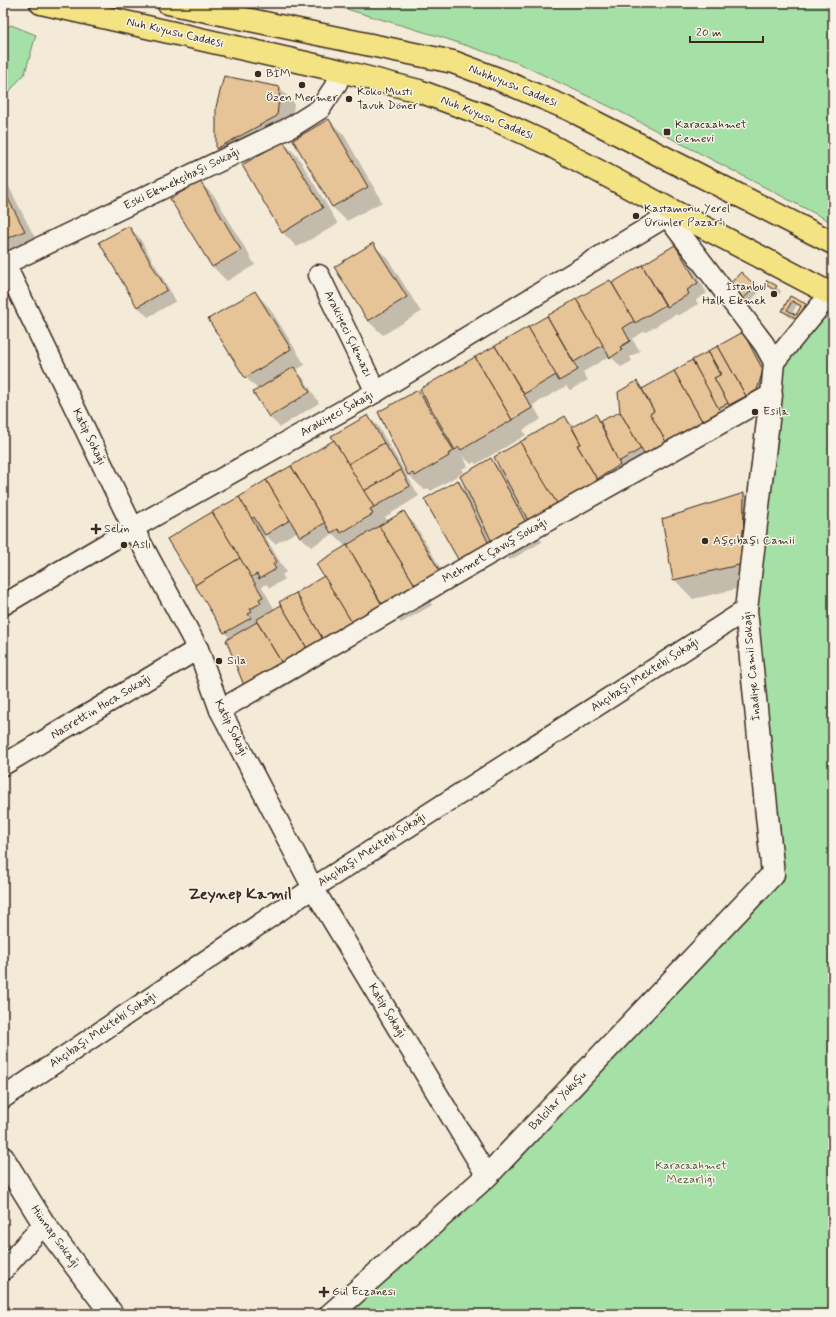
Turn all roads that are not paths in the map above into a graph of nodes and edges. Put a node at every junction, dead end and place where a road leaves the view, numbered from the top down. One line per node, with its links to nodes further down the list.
1 (41, 3): 3 (main road, Nuh Kuyusu Caddesi)
2 (168, 3): 5 (main road, Nuhkuyusu Caddesi)
3 (341, 71): 4 (main road, Nuh Kuyusu Caddesi); 6 (street, Eski Ekmekçibaşı Sokağı)
4 (669, 213): 8 (main road, Nuh Kuyusu Caddesi); 9 (street); 10 (street, Arakiyeci Sokağı)
5 (833, 243)
6 (4, 264): 12 (street, Katip Sokağı)
7 (319, 275): 10 (street, Arakiyeci Çıkmazı)
8 (832, 294): 9 (street)
9 (774, 362): 11 (street, İnadiye Camii Sokağı)
10 (376, 392): 12 (street, Arakiyeci Sokağı)
11 (771, 395): 14 (street, İnadiye Camii Sokağı); 16 (street, Mehmet Çavuş Sokağı)
12 (133, 528): 13 (street, Arakiyeci Sokağı); 15 (street, Katip Sokağı)
13 (3, 605)
14 (746, 610): 18 (street, İnadiye Camii Sokağı); 19 (street, Ahçıbaşı Mektebi Sokağı)
15 (198, 649): 16 (street, Katip Sokağı); 17 (street, Nasrettin Hoca Sokağı)
16 (220, 710): 19 (street, Katip Sokağı)
17 (3, 765)
18 (773, 874): 22 (street, Balcilar Yokuşu)
19 (313, 888): 20 (street, Ahçıbaşı Mektebi Sokağı); 22 (street, Katip Sokağı)
20 (3, 1098)
21 (3, 1158): 23 (street, Hünnap Sokağı)
22 (487, 1176): 26 (street, Balcilar Yokuşu)
23 (44, 1224): 24 (street); 25 (street, Hünnap Sokağı)
24 (3, 1270)
25 (112, 1314)
26 (331, 1314)

